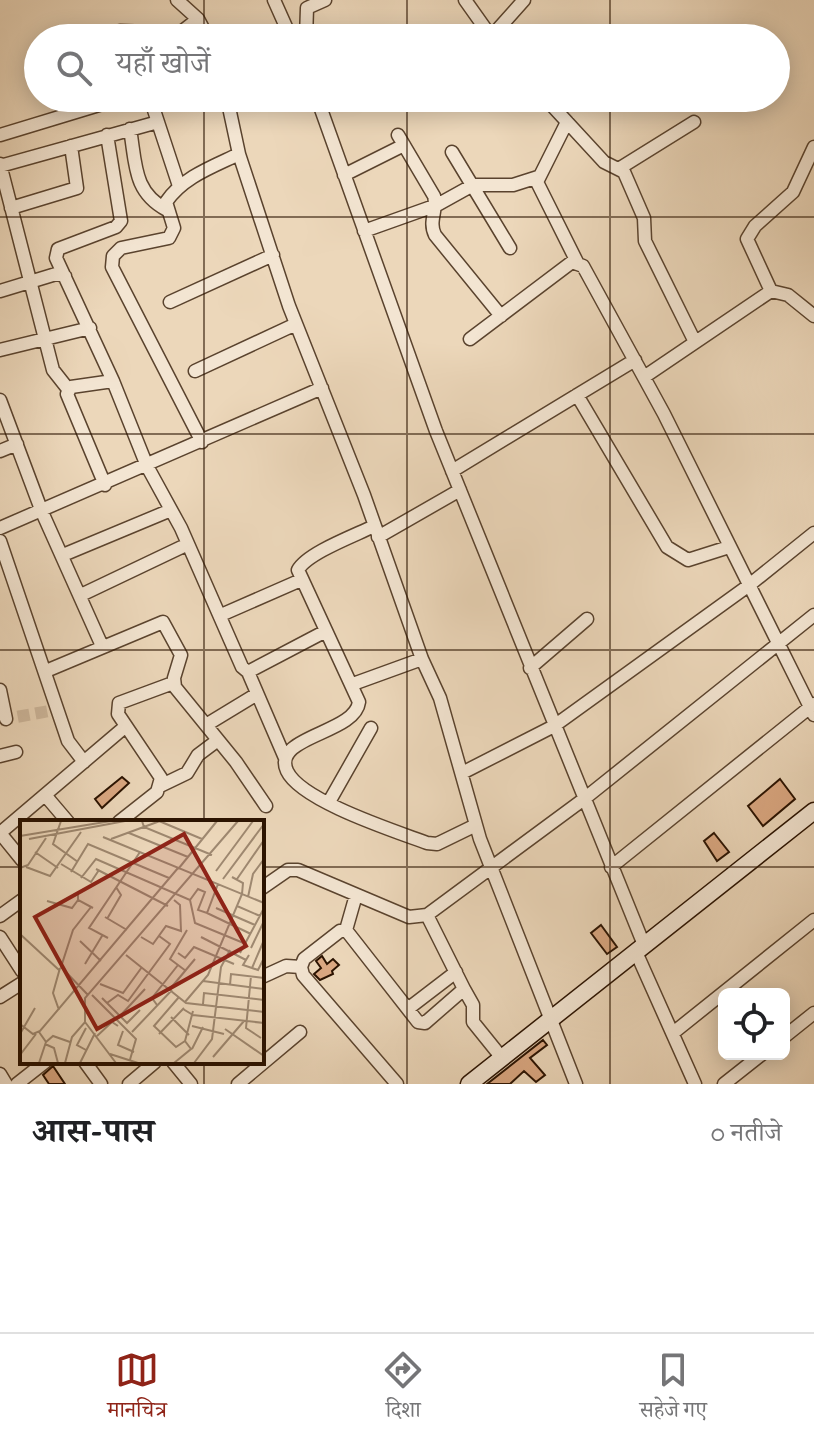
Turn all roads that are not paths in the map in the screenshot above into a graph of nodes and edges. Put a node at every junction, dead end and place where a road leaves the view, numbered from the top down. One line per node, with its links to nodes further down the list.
1 (177, 0): 6 (street)
2 (274, 0): 9 (street)
3 (325, 0): 10 (street)
4 (465, 0): 11 (street)
5 (524, 0): 12 (street)
6 (198, 19): 7 (street); 8 (street)
7 (192, 24)
8 (201, 24)
9 (285, 24)
10 (306, 24)
11 (482, 24)
12 (504, 24)
13 (76, 112): 22 (street)
14 (155, 112): 18 (street)
15 (230, 112): 27 (street)
16 (322, 112): 30 (street)
17 (558, 112): 19 (street)
18 (158, 122): 21 (street); 33 (street)
19 (567, 122): 29 (street); 31 (street)
20 (694, 122): 29 (street)
21 (130, 129): 23 (street); 36 (street)
22 (0, 135)
23 (107, 135): 24 (street); 41 (street)
24 (71, 146): 28 (street); 35 (street)
25 (814, 147): 44 (street)
26 (452, 152): 32 (street)
27 (239, 154): 33 (street); 39 (street)
28 (0, 165): 35 (street)
29 (620, 168): 52 (street)
30 (344, 175): 34 (street); 37 (street)
31 (538, 177): 32 (street); 40 (street)
32 (473, 185): 34 (street); 38 (street)
33 (179, 186): 36 (street)
34 (437, 205): 37 (street); 46 (street)
35 (11, 208): 42 (street)
36 (167, 210): 62 (street)
37 (364, 231): 66 (street)
38 (510, 248)
39 (273, 255): 45 (street); 48 (street)
40 (577, 262): 46 (street); 54 (street)
41 (65, 276): 42 (street); 49 (street)
42 (31, 283): 43 (street); 50 (street)
43 (0, 291)
44 (771, 291): 47 (street); 52 (street)
45 (170, 302)
46 (501, 316): 51 (street)
47 (814, 316)
48 (296, 324): 55 (street); 58 (street)
49 (90, 328): 50 (street); 57 (street)
50 (47, 339): 53 (street); 59 (street)
51 (470, 339)
52 (695, 342): 56 (street)
53 (0, 350)
54 (635, 360): 56 (street); 60 (street)
55 (195, 371)
56 (644, 377): 76 (street)
57 (113, 381): 59 (street); 65 (street)
58 (322, 388): 62 (street); 72 (street)
59 (68, 389): 67 (street)
60 (577, 395): 66 (street); 76 (street)
61 (0, 400): 63 (street)
62 (202, 442): 65 (street)
63 (17, 444): 64 (street); 70 (street)
64 (0, 451)
65 (147, 466): 67 (street); 69 (street)
66 (452, 471): 68 (street)
67 (105, 485): 70 (street)
68 (460, 490): 72 (street); 90 (street)
69 (171, 510): 75 (street); 77 (street)
70 (42, 512): 71 (street); 77 (street)
71 (0, 528)
72 (376, 531): 79 (street); 89 (street)
73 (814, 533): 81 (street)
74 (0, 541): 78 (street)
75 (188, 544): 82 (street); 83 (street)
76 (729, 547): 81 (street)
77 (63, 555): 82 (street)
78 (13, 579): 80 (street); 91 (street)
79 (301, 580): 83 (street); 86 (street)
80 (0, 583)
81 (748, 586): 87 (street); 101 (street)
82 (81, 595): 88 (street)
83 (221, 615): 92 (street)
84 (814, 615): 87 (street)
85 (587, 619): 90 (street)
86 (324, 632): 92 (street); 94 (street)
87 (778, 645): 97 (street); 111 (street)
88 (102, 646): 91 (street); 93 (street)
89 (422, 659): 94 (street); 108 (street)
90 (530, 668): 101 (street)
91 (46, 671): 107 (street)
92 (248, 672): 96 (street)
93 (173, 683): 99 (street); 100 (street)
94 (353, 684): 106 (street)
95 (0, 690): 98 (street)
96 (257, 694): 99 (street); 106 (street)
97 (813, 709): 121 (street)
98 (6, 719)
99 (206, 725): 103 (street)
100 (126, 726): 107 (street); 109 (street)
101 (554, 726): 108 (street); 111 (street)
102 (371, 728): 113 (street)
103 (218, 740): 109 (street); 114 (street)
104 (16, 752): 105 (street)
105 (0, 756)
106 (285, 758): 113 (street)
107 (84, 762): 110 (street)
108 (462, 773): 118 (street)
109 (160, 786): 117 (street)
110 (45, 795): 116 (street); 119 (street)
111 (584, 799): 121 (street); 122 (street)
112 (814, 801): 131 (street)
113 (329, 802): 118 (street)
114 (266, 806)
115 (814, 811): 131 (street)
116 (66, 820)
117 (121, 820)
118 (476, 825): 122 (street)
119 (0, 833): 120 (street)
120 (20, 858)
121 (611, 867): 131 (street)
122 (491, 869): 126 (street); 141 (street)
123 (264, 887): 124 (street)
124 (356, 895): 126 (street); 129 (street)
125 (20, 901): 127 (street)
126 (427, 915): 134 (street)
127 (0, 916)
128 (814, 920): 144 (street)
129 (346, 930): 132 (street); 139 (street)
130 (0, 937): 133 (street)
131 (645, 944): 141 (street); 144 (street)
132 (301, 967): 135 (street); 158 (street)
133 (20, 968)
134 (456, 972): 137 (street); 139 (street)
135 (264, 976)
136 (20, 984): 138 (street)
137 (464, 989): 139 (street); 145 (street)
138 (0, 997)
139 (409, 1008)
140 (814, 1013): 143 (street)
141 (549, 1020): 145 (street); 160 (street)
142 (300, 1032): 147 (street)
143 (790, 1032)
144 (673, 1033): 161 (street)
145 (502, 1058): 159 (street)
146 (754, 1060): 162 (street)
147 (264, 1062)
148 (42, 1064): 153 (street)
149 (86, 1064): 154 (street)
150 (153, 1064): 155 (street)
151 (175, 1064): 156 (street)
152 (262, 1064): 157 (street)
153 (17, 1084)
154 (101, 1084)
155 (129, 1084)
156 (191, 1084)
157 (238, 1084)
158 (397, 1084)
159 (469, 1084)
160 (576, 1084)
161 (695, 1084)
162 (724, 1084)

